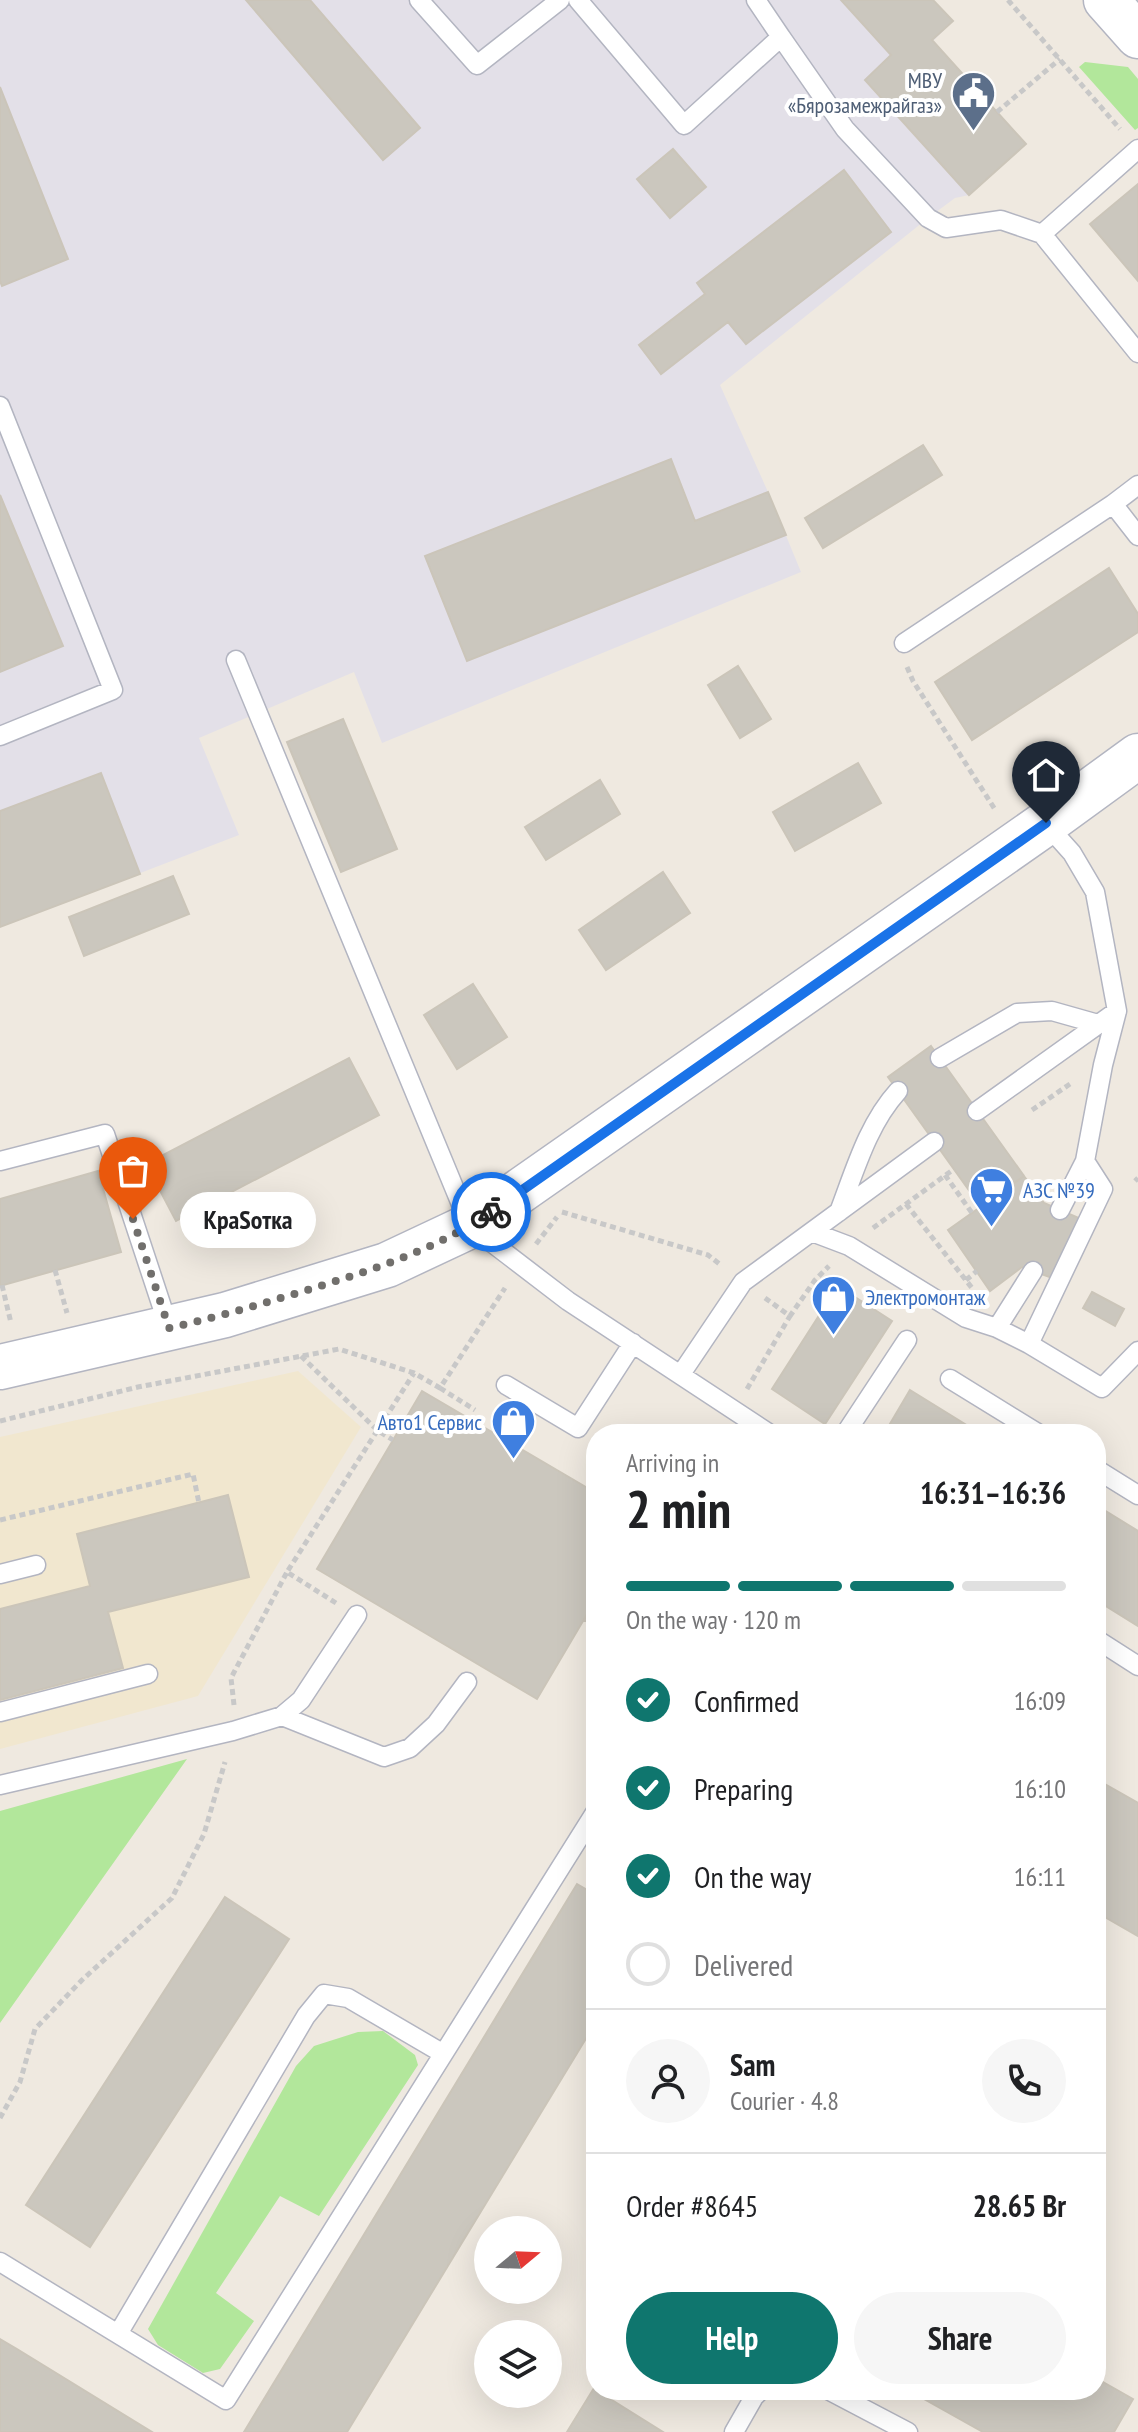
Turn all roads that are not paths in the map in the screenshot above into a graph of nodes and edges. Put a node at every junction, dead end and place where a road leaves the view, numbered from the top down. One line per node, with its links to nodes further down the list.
1 (419, 0): 2 (lane)
2 (560, 0)
3 (578, 0): 7 (lane)
4 (756, 0): 7 (lane)
5 (1106, 0): 6 (main road)
6 (1138, 36)
7 (781, 37): 9 (lane)
8 (1138, 149): 9 (lane)
9 (1042, 234): 10 (lane)
10 (1138, 353)
11 (0, 406): 17 (lane)
12 (1138, 485): 13 (lane)
13 (1113, 504): 14 (lane); 15 (lane)
14 (1138, 536)
15 (904, 643)
16 (236, 660): 30 (lane)
17 (0, 736)
18 (1138, 756): 19 (main road)
19 (1046, 823): 20 (lane); 30 (main road)
20 (1117, 1011): 21 (lane); 27 (lane)
21 (1098, 1024): 22 (lane); 24 (lane)
22 (940, 1058)
23 (898, 1091): 29 (lane)
24 (977, 1111)
25 (934, 1142): 29 (lane)
26 (0, 1161): 34 (lane)
27 (1085, 1161): 28 (lane); 37 (lane)
28 (1060, 1210)
29 (839, 1212): 31 (lane)
30 (470, 1226): 34 (main road); 36 (lane)
31 (812, 1232): 33 (lane); 40 (lane)
32 (1033, 1271): 33 (lane)
33 (1002, 1321): 37 (lane)
34 (169, 1328): 39 (main road)
35 (907, 1340): 44 (lane)
36 (633, 1343): 40 (lane); 42 (lane)
37 (1029, 1344): 38 (lane)
38 (1138, 1351)
39 (0, 1367)
40 (681, 1374): 43 (lane)
41 (950, 1379): 45 (lane)
42 (506, 1385)
43 (744, 1424)
44 (852, 1424)
45 (1023, 1424)
46 (1106, 1475): 47 (lane)
47 (1138, 1495)
48 (36, 1565): 49 (lane)
49 (0, 1574)
50 (357, 1615): 56 (lane)
51 (1106, 1648): 52 (lane)
52 (1138, 1666)
53 (148, 1674): 55 (lane)
54 (467, 1682): 56 (lane)
55 (0, 1712)
56 (282, 1716): 57 (lane)
57 (0, 1785)
58 (586, 1827): 59 (lane)
59 (442, 2053): 61 (lane); 61 (lane)
60 (0, 2262): 61 (lane)
61 (118, 2334)
62 (752, 2400): 64 (lane)
63 (847, 2400): 65 (lane)
64 (734, 2432)
65 (908, 2432)

